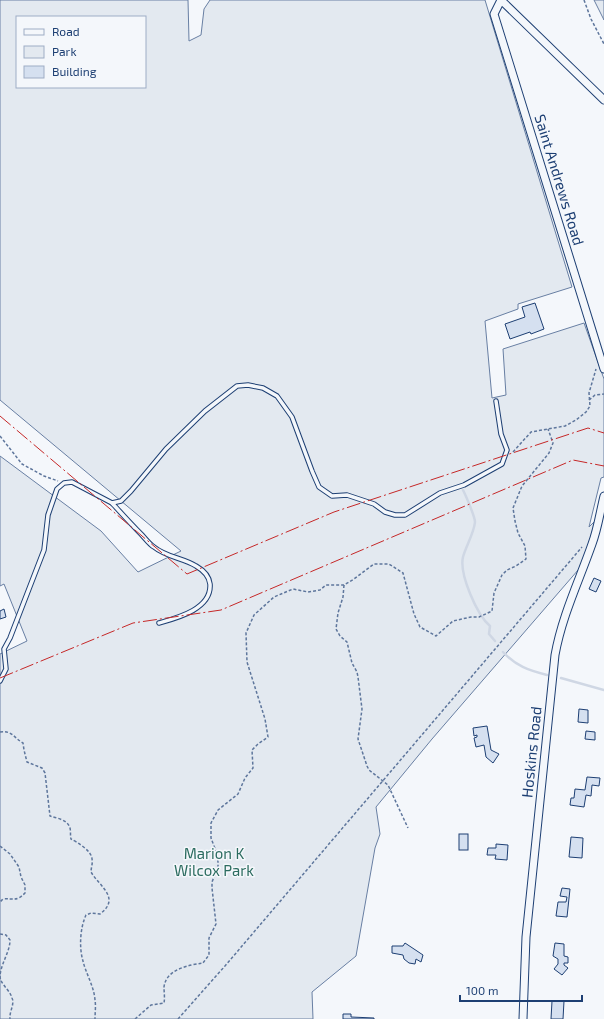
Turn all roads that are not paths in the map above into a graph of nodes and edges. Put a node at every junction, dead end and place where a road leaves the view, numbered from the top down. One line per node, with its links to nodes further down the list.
1 (501, 0): 2 (street); 3 (street, Saint Andrews Road)
2 (604, 100)
3 (603, 366)
4 (496, 401): 6 (lane)
5 (604, 496): 9 (street, Hoskins Road)
6 (112, 503): 7 (lane); 8 (lane)
7 (159, 623)
8 (0, 680)
9 (522, 1019)

